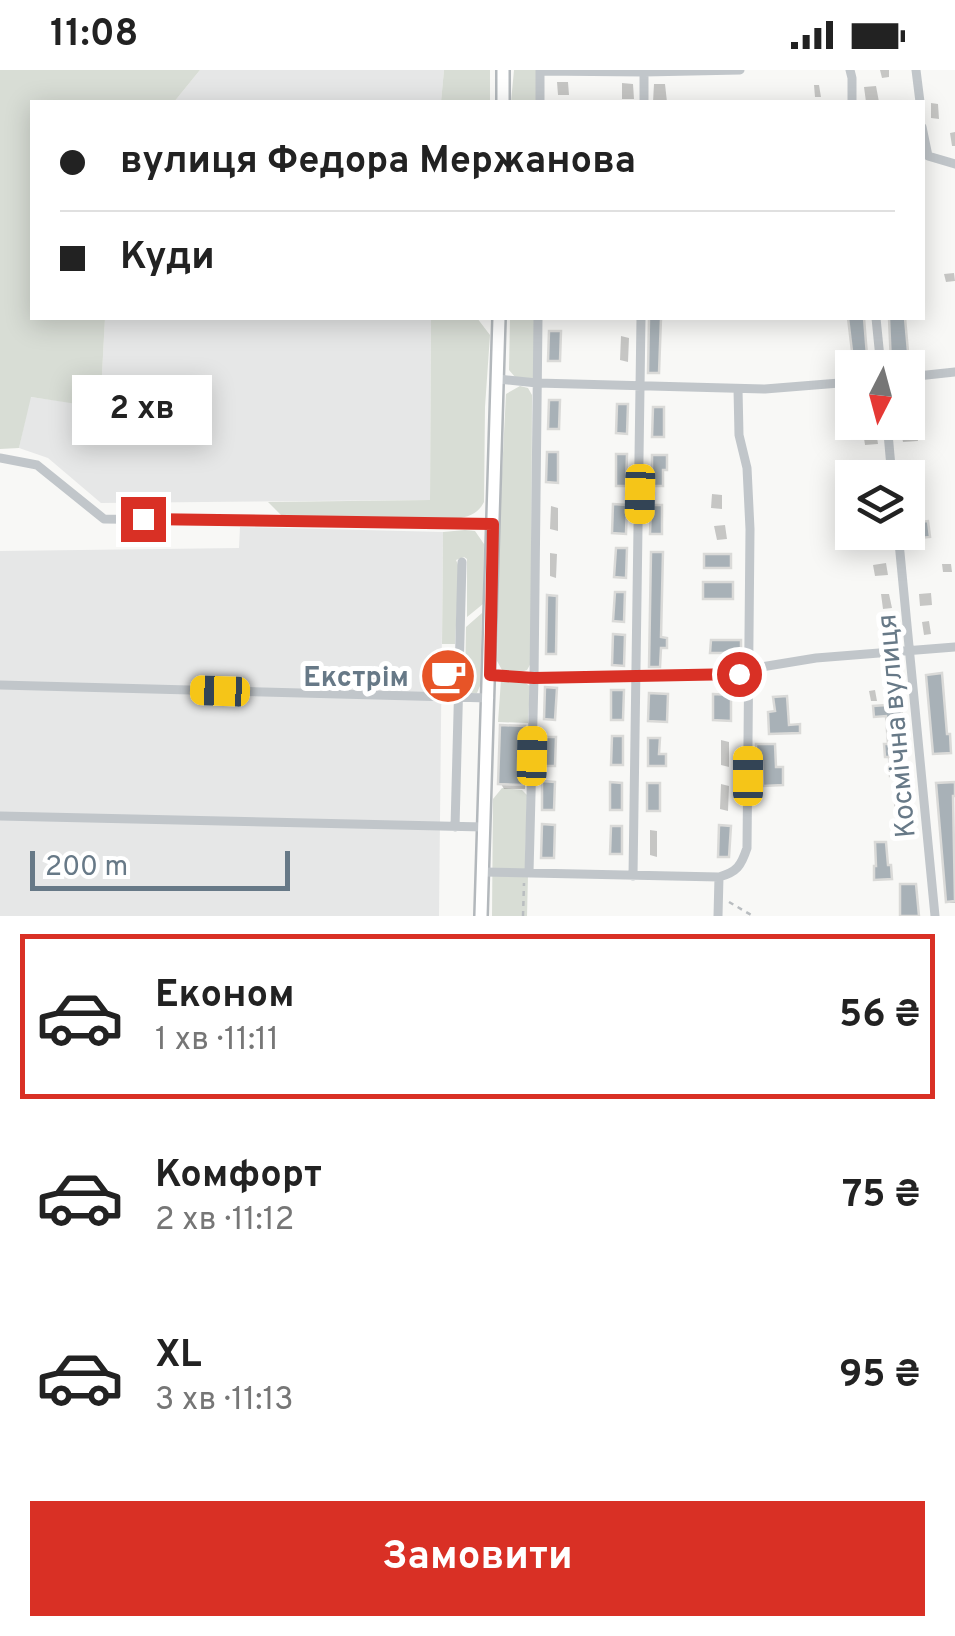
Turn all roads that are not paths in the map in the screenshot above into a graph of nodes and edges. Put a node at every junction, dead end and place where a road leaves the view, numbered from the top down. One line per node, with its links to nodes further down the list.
1 (504, 70): 7 (main road)
2 (540, 70): 6 (street); 8 (street)
3 (740, 70): 6 (street)
4 (850, 70): 10 (street)
5 (916, 70): 11 (street)
6 (644, 72): 9 (street)
7 (503, 100)
8 (540, 100)
9 (644, 100)
10 (852, 100)
11 (920, 100)
12 (925, 142): 13 (street)
13 (955, 164)
14 (499, 320): 21 (main road)
15 (538, 320): 22 (street)
16 (641, 320): 24 (street)
17 (876, 320): 18 (street)
18 (879, 350)
19 (955, 372): 20 (street)
20 (925, 376)
21 (498, 379): 22 (street); 27 (main road)
22 (538, 383): 24 (street); 35 (street)
23 (835, 383): 25 (street)
24 (641, 384): 25 (street); 34 (street)
25 (738, 389): 32 (street)
26 (0, 458): 27 (street)
27 (493, 524): 33 (main road)
28 (900, 550): 31 (street, Космічна вулиця)
29 (462, 562): 37 (street)
30 (955, 646): 31 (street)
31 (911, 652): 32 (street); 48 (street, Космічна вулиця)
32 (749, 669): 34 (street); 45 (street)
33 (490, 675): 35 (street); 38 (main road)
34 (636, 677): 35 (street); 44 (street)
35 (534, 678): 43 (street)
36 (0, 685): 37 (street)
37 (458, 698): 38 (street); 40 (street)
38 (489, 698): 41 (main road)
39 (0, 816): 40 (street)
40 (455, 827): 41 (street)
41 (484, 828): 42 (main road)
42 (483, 872): 43 (street); 46 (main road)
43 (527, 874): 44 (street)
44 (634, 876): 45 (street)
45 (719, 876): 47 (street)
46 (482, 916)
47 (718, 916)
48 (934, 916)

